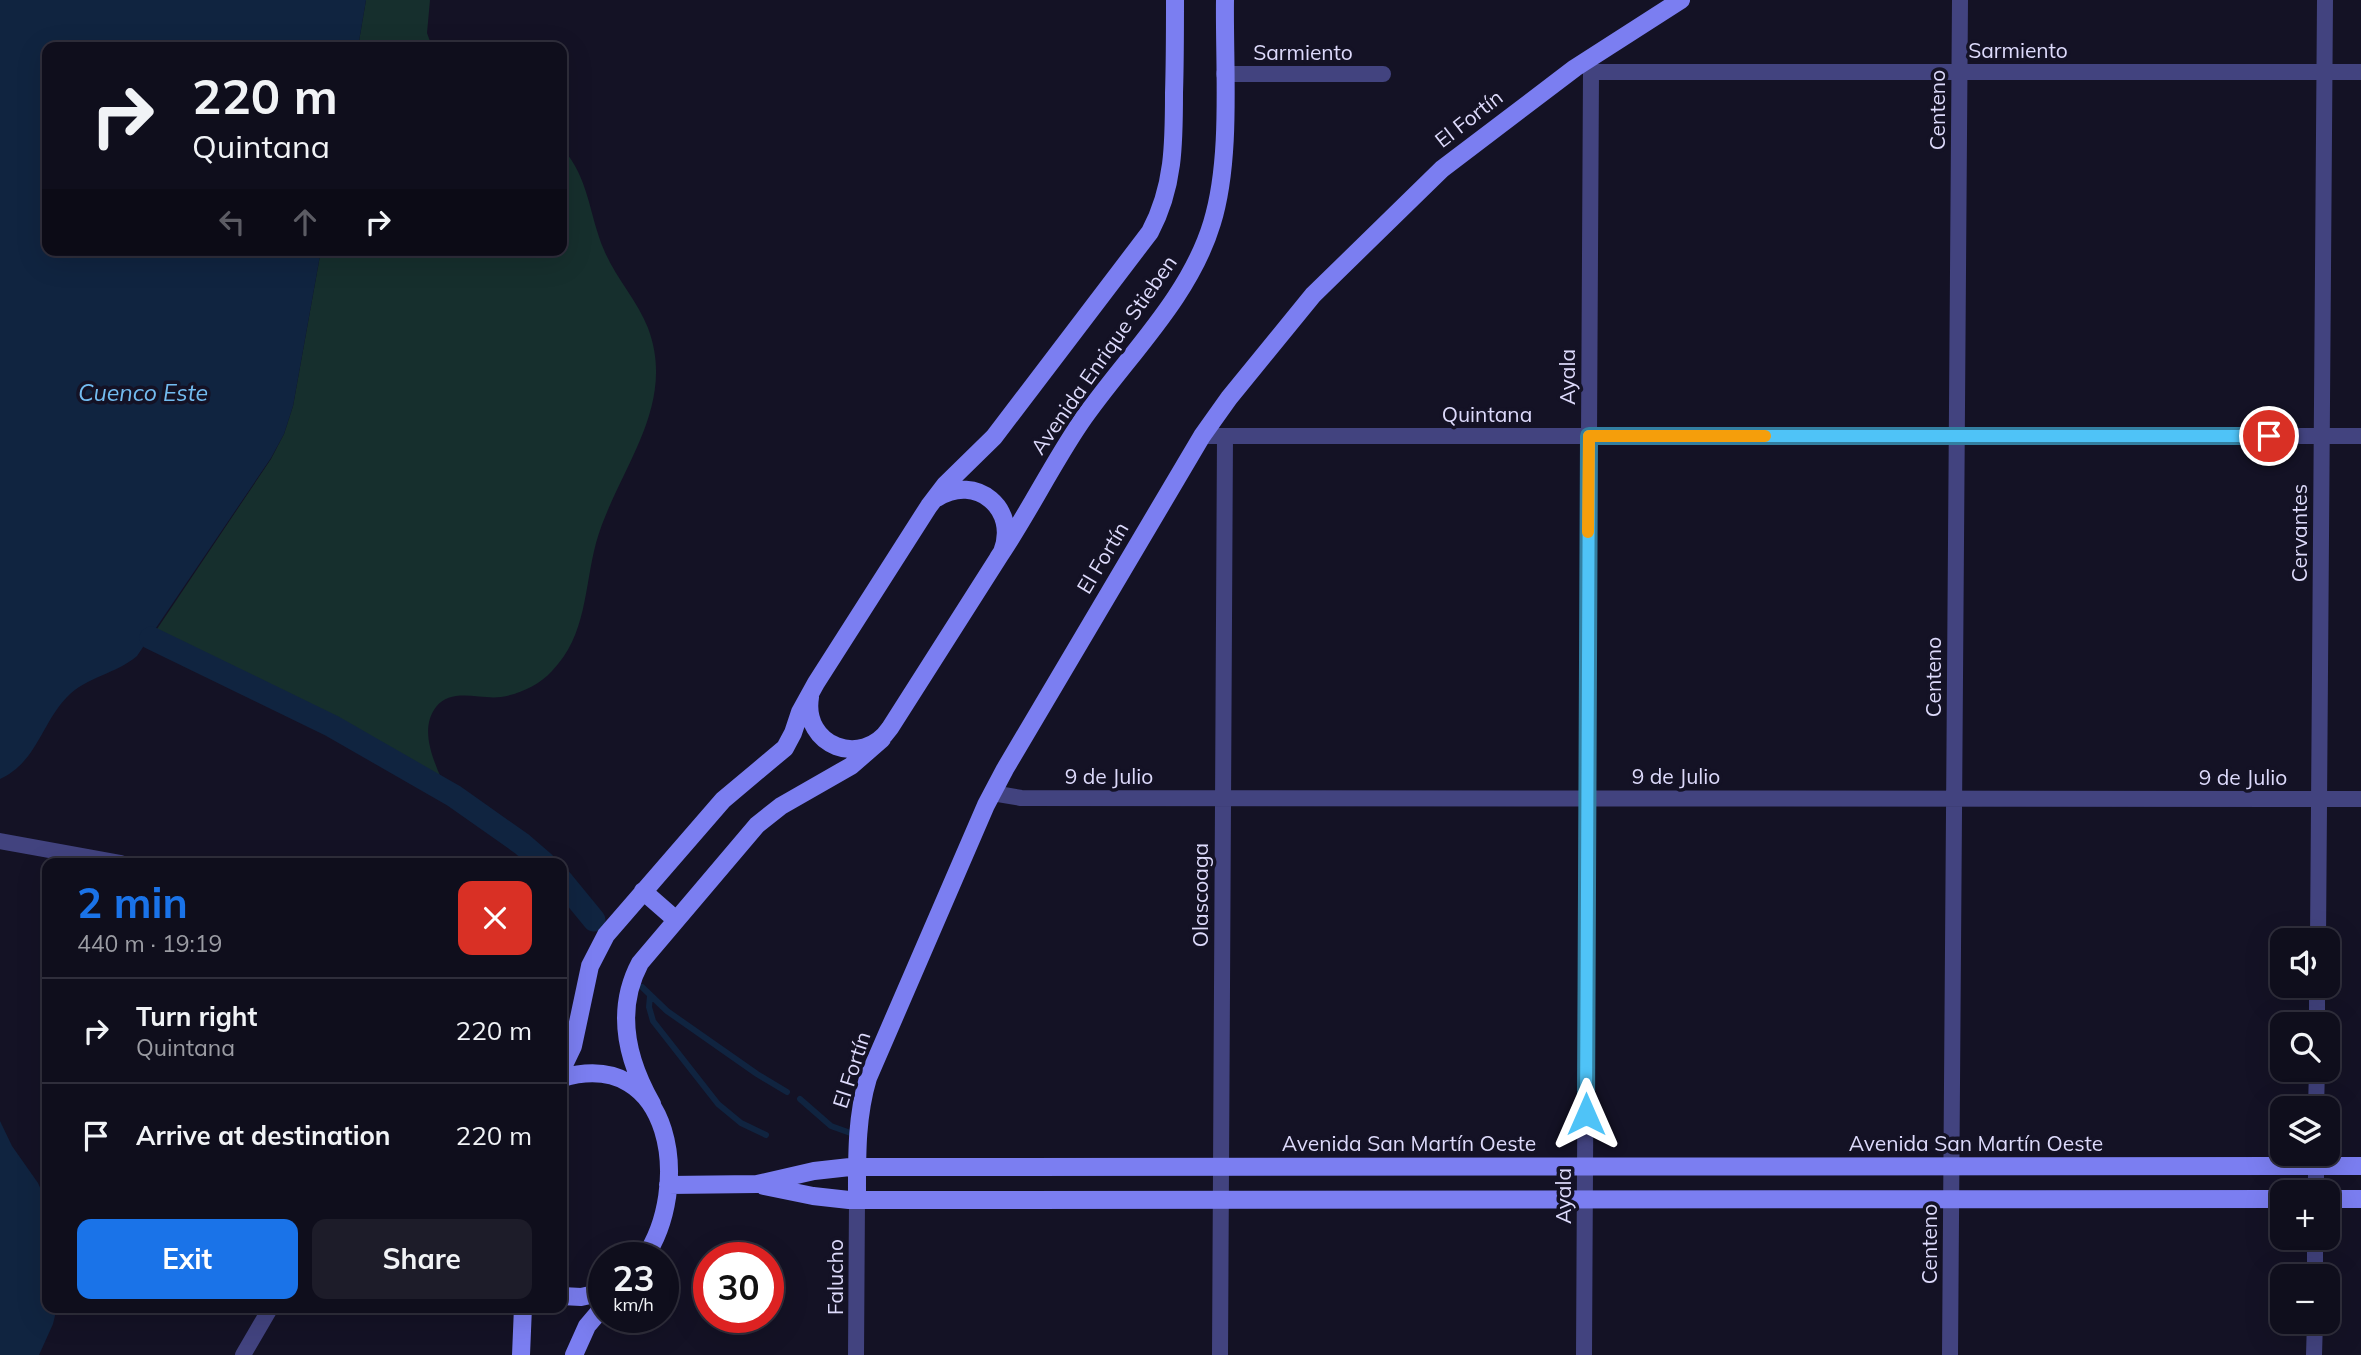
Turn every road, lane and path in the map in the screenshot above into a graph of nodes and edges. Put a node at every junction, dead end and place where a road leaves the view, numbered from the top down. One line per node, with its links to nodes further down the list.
1 (1175, 0): 18 (main road, Avenida Enrique Stieben)
2 (1224, 0): 10 (main road, Avenida Enrique Stieben)
3 (1681, 0): 6 (main road, El Fortín)
4 (1960, 0): 7 (street, Centeno)
5 (2325, 0): 8 (street, Cervantes)
6 (1587, 67): 7 (street, Sarmiento); 12 (main road, El Fortín); 14 (street, Ayala)
7 (1959, 72): 8 (street, Sarmiento); 15 (street, Centeno)
8 (2324, 72): 9 (street, Sarmiento); 16 (street, Cervantes)
9 (2361, 72)
10 (1224, 74): 11 (street, Sarmiento); 19 (main road, Avenida Enrique Stieben)
11 (1383, 74)
12 (1202, 436): 13 (street, Quintana); 22 (main road, El Fortín)
13 (1225, 436): 14 (street, Quintana); 23 (street, Olascoaga)
14 (1589, 436): 15 (street, Quintana); 24 (street, Ayala)
15 (1956, 436): 16 (street, Quintana); 25 (street, Centeno)
16 (2322, 436): 17 (street, Quintana); 26 (street, Cervantes)
17 (2361, 436)
18 (929, 506): 19 (main road, Avenida Enrique Stieben); 20 (main road, Avenida Enrique Stieben)
19 (998, 558): 21 (main road, Avenida Enrique Stieben)
20 (816, 683): 21 (main road, Avenida Enrique Stieben); 31 (main road, Avenida Enrique Stieben)
21 (882, 738): 32 (main road)
22 (992, 793): 23 (street, 9 de Julio); 41 (main road, El Fortín)
23 (1223, 798): 24 (street, 9 de Julio); 42 (street, Olascoaga)
24 (1587, 798): 25 (street, 9 de Julio); 43 (street, Ayala)
25 (1954, 799): 26 (street, 9 de Julio); 39 (street, Centeno)
26 (2319, 799): 27 (street, 9 de Julio); 33 (street, Cervantes)
27 (2361, 799)
28 (7, 843): 29 (street); 30 (street)
29 (92, 858)
30 (42, 859)
31 (643, 891): 32 (main road); 34 (main road, Avenida Enrique Stieben)
32 (675, 919): 36 (main road)
33 (2318, 928)
34 (567, 1059)
35 (567, 1078): 36 (main road)
36 (652, 1104): 45 (main road)
37 (2270, 1161): 39 (main road, Avenida San Martín Oeste)
38 (2340, 1163): 40 (main road, Avenida San Martín Oeste)
39 (1951, 1166): 43 (main road, Avenida San Martín Oeste); 48 (street, Centeno)
40 (2361, 1166)
41 (858, 1167): 42 (main road, Avenida San Martín Oeste); 44 (main road, Avenida San Martín Oeste); 52 (main road, El Fortín)
42 (1221, 1167): 43 (main road, Avenida San Martín Oeste); 46 (street, Olascoaga)
43 (1585, 1167): 47 (street, Ayala)
44 (757, 1184): 45 (main road, Avenida San Martín Oeste); 52 (main road)
45 (668, 1185): 53 (main road)
46 (1220, 1199): 47 (main road); 52 (main road); 64 (street, Olascoaga)
47 (1585, 1199): 48 (main road); 65 (street, Ayala)
48 (1951, 1199): 49 (main road); 66 (street, Centeno)
49 (2270, 1199)
50 (2340, 1199): 51 (main road)
51 (2361, 1199)
52 (858, 1200): 63 (street, Falucho)
53 (652, 1242)
54 (588, 1295): 55 (main road)
55 (567, 1296)
56 (268, 1313): 60 (street)
57 (523, 1313): 61 (main road)
58 (588, 1325): 62 (main road)
59 (2315, 1334): 67 (street)
60 (243, 1355)
61 (521, 1355)
62 (574, 1355)
63 (856, 1355)
64 (1220, 1355)
65 (1584, 1355)
66 (1950, 1355)
67 (2314, 1355)

